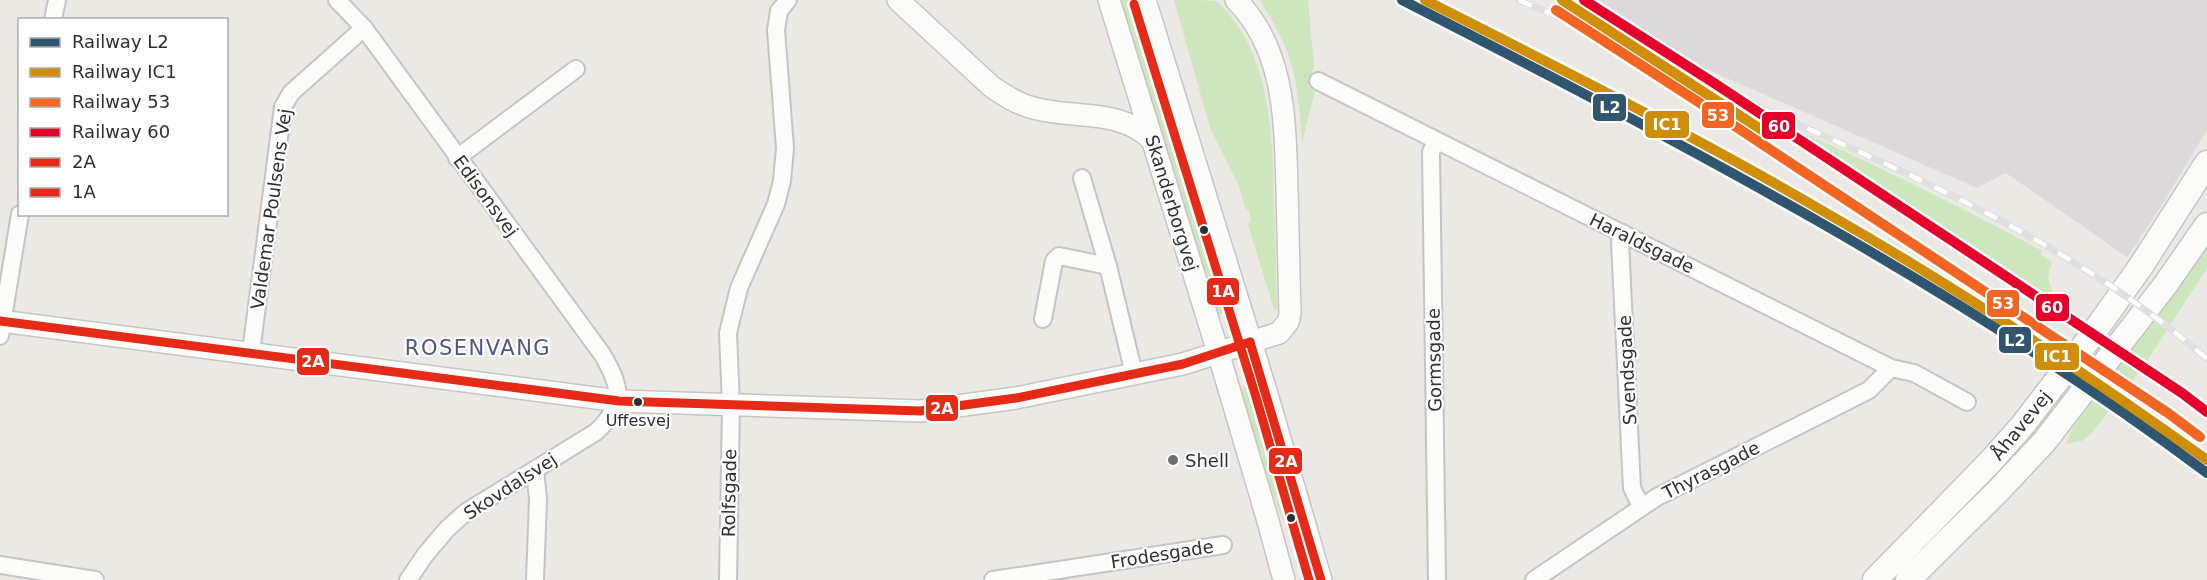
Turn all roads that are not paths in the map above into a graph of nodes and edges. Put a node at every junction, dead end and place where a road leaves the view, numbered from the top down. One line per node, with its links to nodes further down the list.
1 (57, 0): 8 (street)
2 (337, 0): 9 (street, Edisonsvej)
3 (788, 0): 30 (street)
4 (898, 0): 12 (street)
5 (1109, 0): 12 (street, Skanderborgvej)
6 (1145, 0): 23 (street, Skanderborgvej)
7 (1236, 0): 23 (street)
8 (53, 18)
9 (364, 28): 14 (street, Edisonsvej); 24 (street, Valdemar Poulsens Vej)
10 (576, 69): 14 (street)
11 (1318, 81): 13 (street, Haraldsgade)
12 (1153, 141): 25 (street, Skanderborgvej)
13 (1436, 142): 19 (street, Haraldsgade); 42 (street, Gormsgade)
14 (457, 158): 28 (street, Edisonsvej)
15 (2207, 163): 44 (main road, Åhavevej)
16 (1082, 178): 20 (street)
17 (20, 216): 22 (street)
18 (2207, 225): 45 (main road, Åhavevej)
19 (1623, 233): 26 (street, Haraldsgade); 32 (street, Svendsgade)
20 (1108, 266): 21 (street); 27 (street)
21 (1043, 320)
22 (1, 326): 24 (street)
23 (1250, 342): 25 (street); 41 (street, Skanderborgvej)
24 (250, 352): 28 (street)
25 (1218, 352): 27 (street); 40 (street, Skanderborgvej)
26 (1891, 368): 29 (street, Haraldsgade); 32 (street, Thyrasgade)
27 (1134, 374): 30 (street)
28 (618, 401): 30 (street); 31 (street, Skovdalsvej)
29 (1967, 402)
30 (731, 406): 38 (street, Rolfsgade)
31 (535, 470): 36 (street, Skovdalsvej); 37 (street)
32 (1641, 506): 43 (street, Thyrasgade)
33 (1223, 544): 39 (street, Frodesgade)
34 (0, 565): 35 (street)
35 (95, 580)
36 (408, 580)
37 (535, 580)
38 (728, 580)
39 (993, 580)
40 (1284, 580)
41 (1321, 580)
42 (1437, 580)
43 (1534, 580)
44 (1875, 580)
45 (1908, 580)

